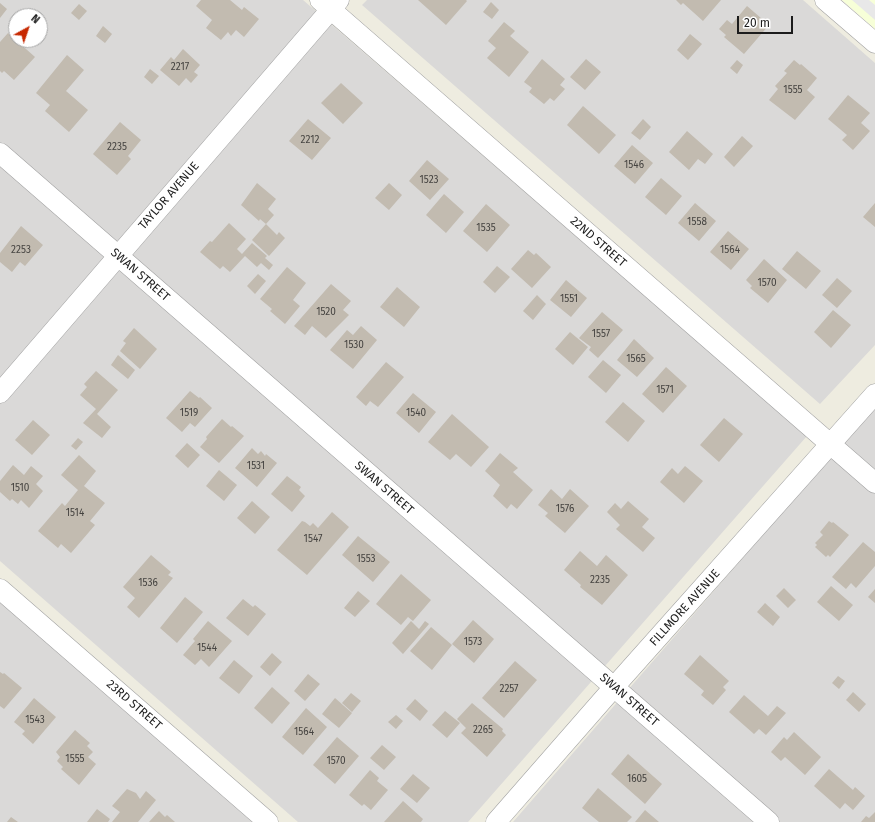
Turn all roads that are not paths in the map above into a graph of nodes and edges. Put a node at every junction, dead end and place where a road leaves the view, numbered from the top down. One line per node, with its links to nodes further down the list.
1 (825, 0): 3 (street)
2 (330, 3): 5 (street, TAYLOR AVENUE); 8 (street, 22ND STREET)
3 (875, 44)
4 (0, 153): 5 (street, SWAN STREET)
5 (118, 256): 6 (street, TAYLOR AVENUE); 11 (street, SWAN STREET)
6 (0, 393)
7 (875, 394): 8 (street, FILLMORE AVENUE)
8 (831, 445): 9 (street, 22ND STREET); 11 (street, FILLMORE AVENUE)
9 (875, 483)
10 (0, 589): 12 (street, 23RD STREET)
11 (614, 687): 13 (street, FILLMORE AVENUE); 14 (street, SWAN STREET)
12 (268, 822)
13 (496, 822)
14 (769, 822)

